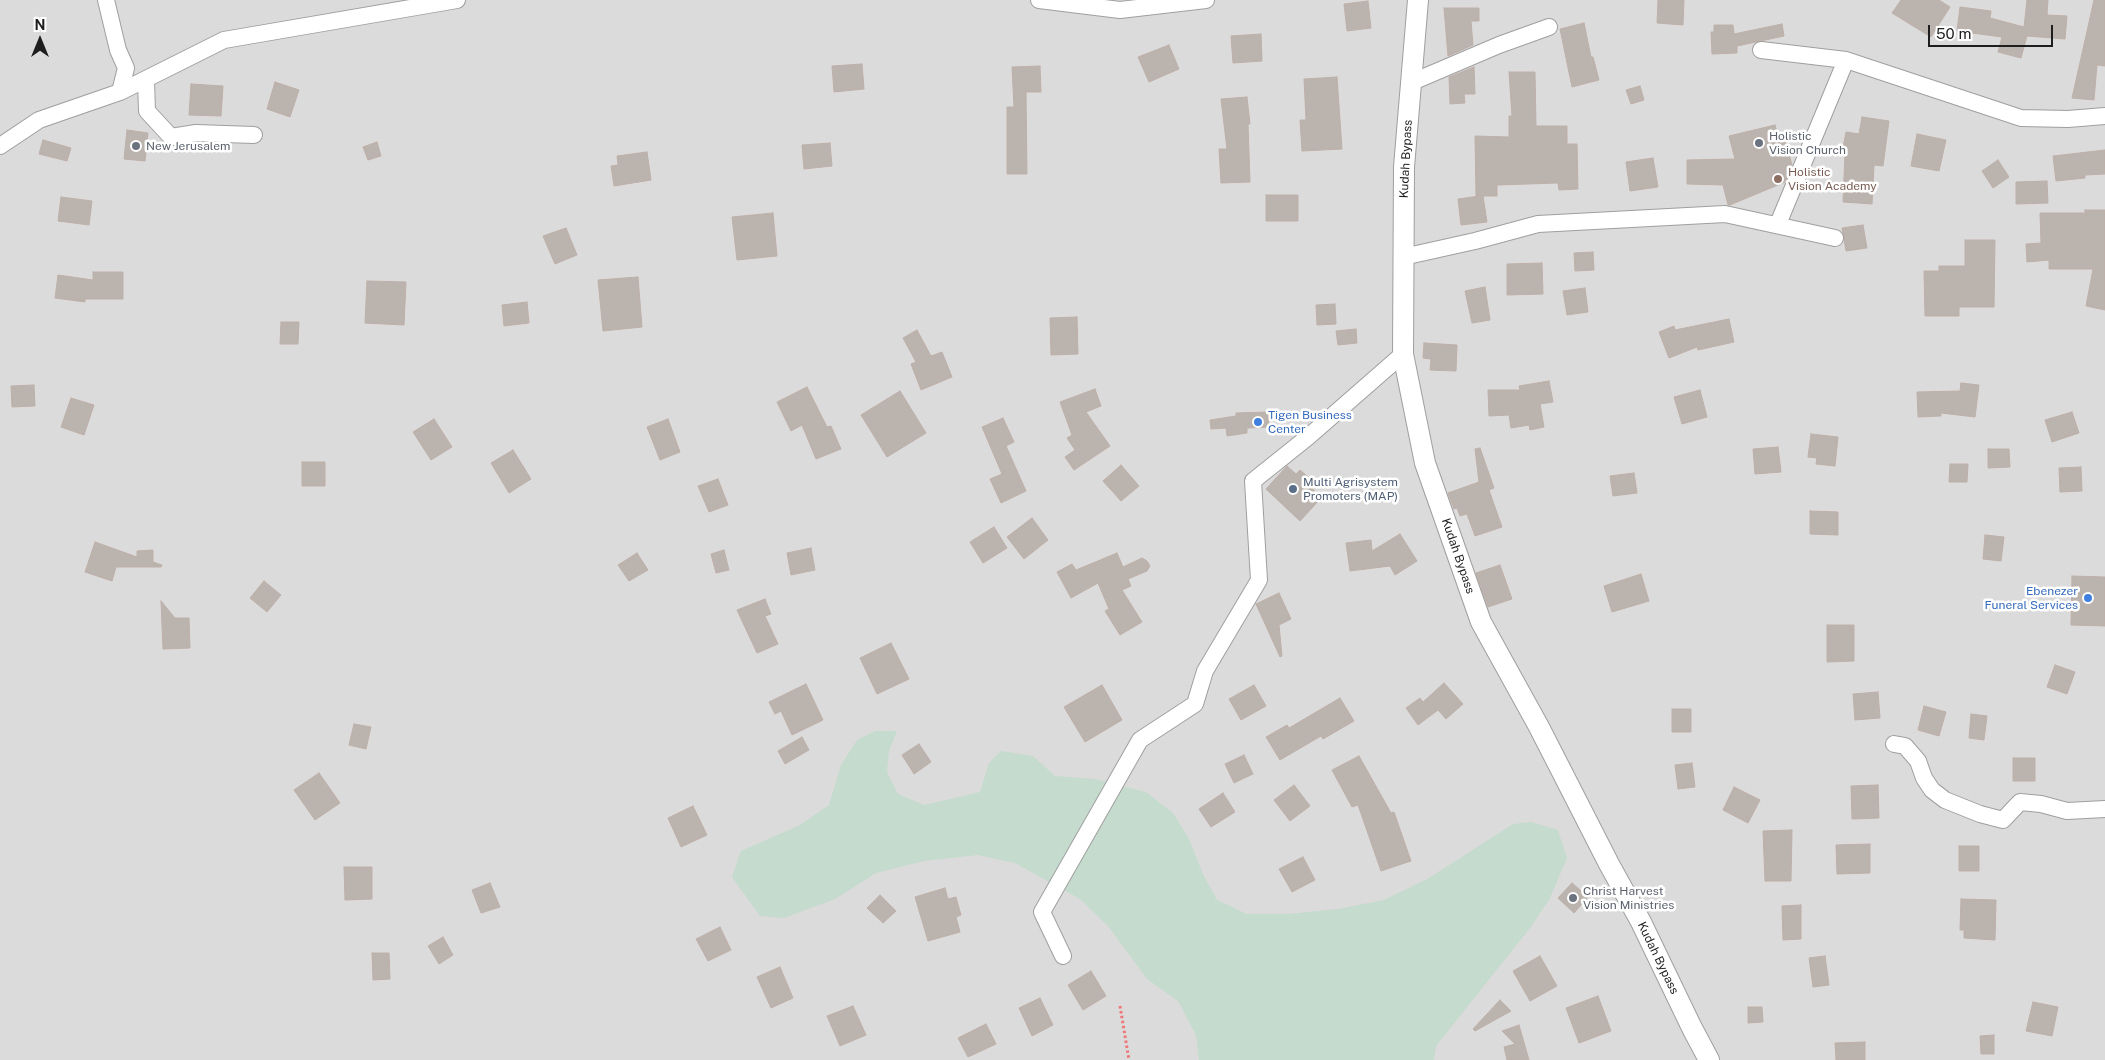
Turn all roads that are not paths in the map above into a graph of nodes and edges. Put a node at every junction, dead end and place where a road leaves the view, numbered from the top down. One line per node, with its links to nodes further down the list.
1 (106, 0): 11 (street)
2 (457, 0): 9 (street)
3 (1039, 0): 4 (street)
4 (1206, 0)
5 (1418, 0): 10 (street, Kudah Bypass)
6 (1549, 27): 10 (street)
7 (1761, 50): 8 (street)
8 (1846, 60): 12 (street); 15 (street)
9 (146, 80): 11 (street); 13 (street)
10 (1410, 83): 17 (street, Kudah Bypass)
11 (120, 92): 14 (street)
12 (2105, 116)
13 (254, 135)
14 (0, 146)
15 (1778, 224): 16 (street); 17 (street)
16 (1835, 238)
17 (1403, 258): 18 (street, Kudah Bypass)
18 (1403, 354): 21 (street); 22 (street, Kudah Bypass)
19 (1894, 744): 20 (street)
20 (2105, 809)
21 (1064, 956)
22 (1709, 1060)

